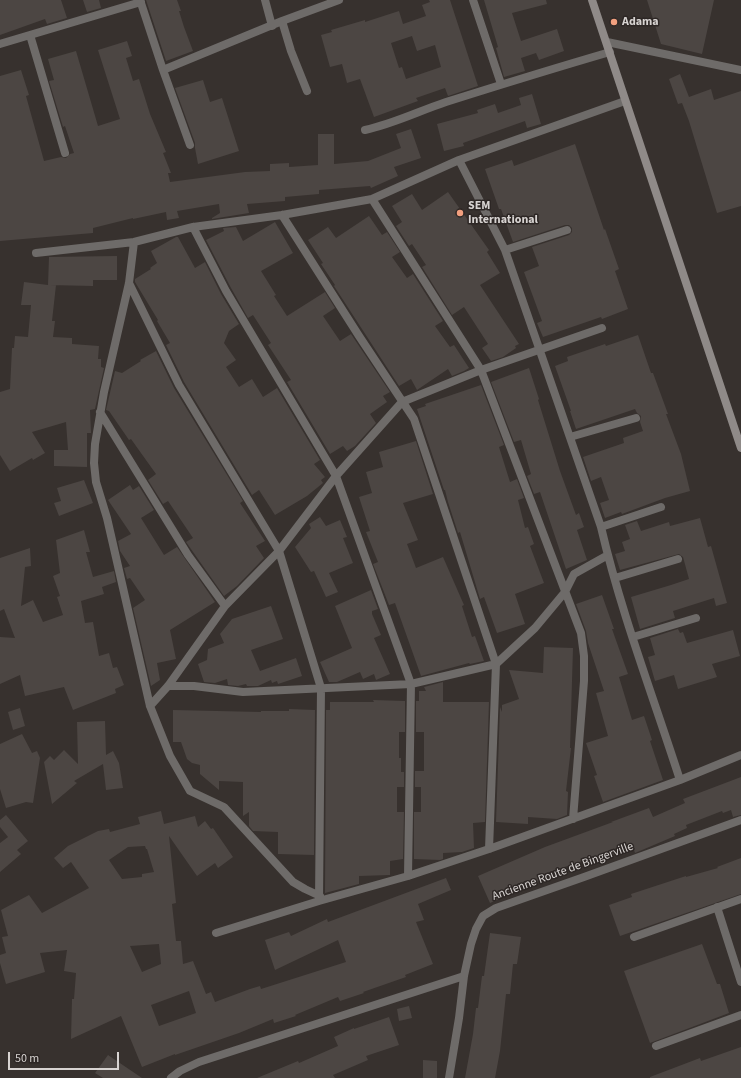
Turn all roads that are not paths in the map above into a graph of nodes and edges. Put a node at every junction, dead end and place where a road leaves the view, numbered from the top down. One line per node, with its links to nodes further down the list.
1 (265, 0): 7 (street)
2 (339, 0): 6 (street)
3 (473, 0): 14 (street)
4 (592, 0): 9 (main road)
5 (140, 1): 8 (street); 12 (street)
6 (282, 21): 7 (street); 15 (street)
7 (272, 26): 12 (street)
8 (30, 36): 10 (street); 19 (street)
9 (607, 42): 11 (main road); 13 (street)
10 (0, 44)
11 (610, 52): 14 (street); 16 (main road)
12 (163, 70): 18 (street)
13 (741, 70)
14 (501, 84): 17 (street)
15 (307, 91)
16 (625, 101): 20 (street); 36 (main road)
17 (365, 130)
18 (190, 145)
19 (65, 153)
20 (459, 160): 21 (street); 26 (street)
21 (372, 199): 22 (street); 31 (street)
22 (282, 215): 23 (street); 32 (street)
23 (193, 227): 25 (street); 37 (street)
24 (567, 230): 26 (street)
25 (134, 242): 27 (street); 28 (street)
26 (505, 250): 30 (street)
27 (36, 253)
28 (129, 283): 33 (street); 40 (street)
29 (602, 328): 30 (street)
30 (539, 350): 31 (street); 35 (street)
31 (481, 370): 32 (street); 44 (street)
32 (402, 402): 37 (street); 48 (street)
33 (100, 412): 45 (street); 52 (street)
34 (636, 418): 35 (street)
35 (570, 438): 39 (street)
36 (741, 448)
37 (336, 476): 40 (street); 49 (street)
38 (660, 507): 39 (street)
39 (601, 527): 41 (street)
40 (279, 551): 45 (street); 51 (street)
41 (608, 555): 43 (street); 44 (street)
42 (678, 559): 43 (street)
43 (615, 578): 47 (street)
44 (565, 592): 48 (street); 55 (street)
45 (225, 606): 50 (street)
46 (696, 618): 47 (street)
47 (633, 637): 54 (street)
48 (496, 664): 49 (street); 57 (street)
49 (411, 684): 51 (street); 58 (street)
50 (168, 686): 51 (street); 52 (street)
51 (321, 688): 59 (street)
52 (150, 706): 59 (street)
53 (741, 755): 54 (street)
54 (680, 780): 55 (street)
55 (574, 819): 57 (street)
56 (741, 820): 64 (street, Ancienne Route de Bingerville)
57 (489, 849): 58 (street)
58 (408, 876): 59 (street)
59 (320, 898): 62 (street)
60 (741, 899): 61 (street)
61 (717, 907): 63 (street); 65 (street)
62 (216, 933)
63 (634, 937)
64 (464, 976): 68 (street); 69 (street, Ancienne Route de Bingerville)
65 (741, 982)
66 (741, 1015): 67 (street)
67 (656, 1046)
68 (171, 1078)
69 (449, 1078)

